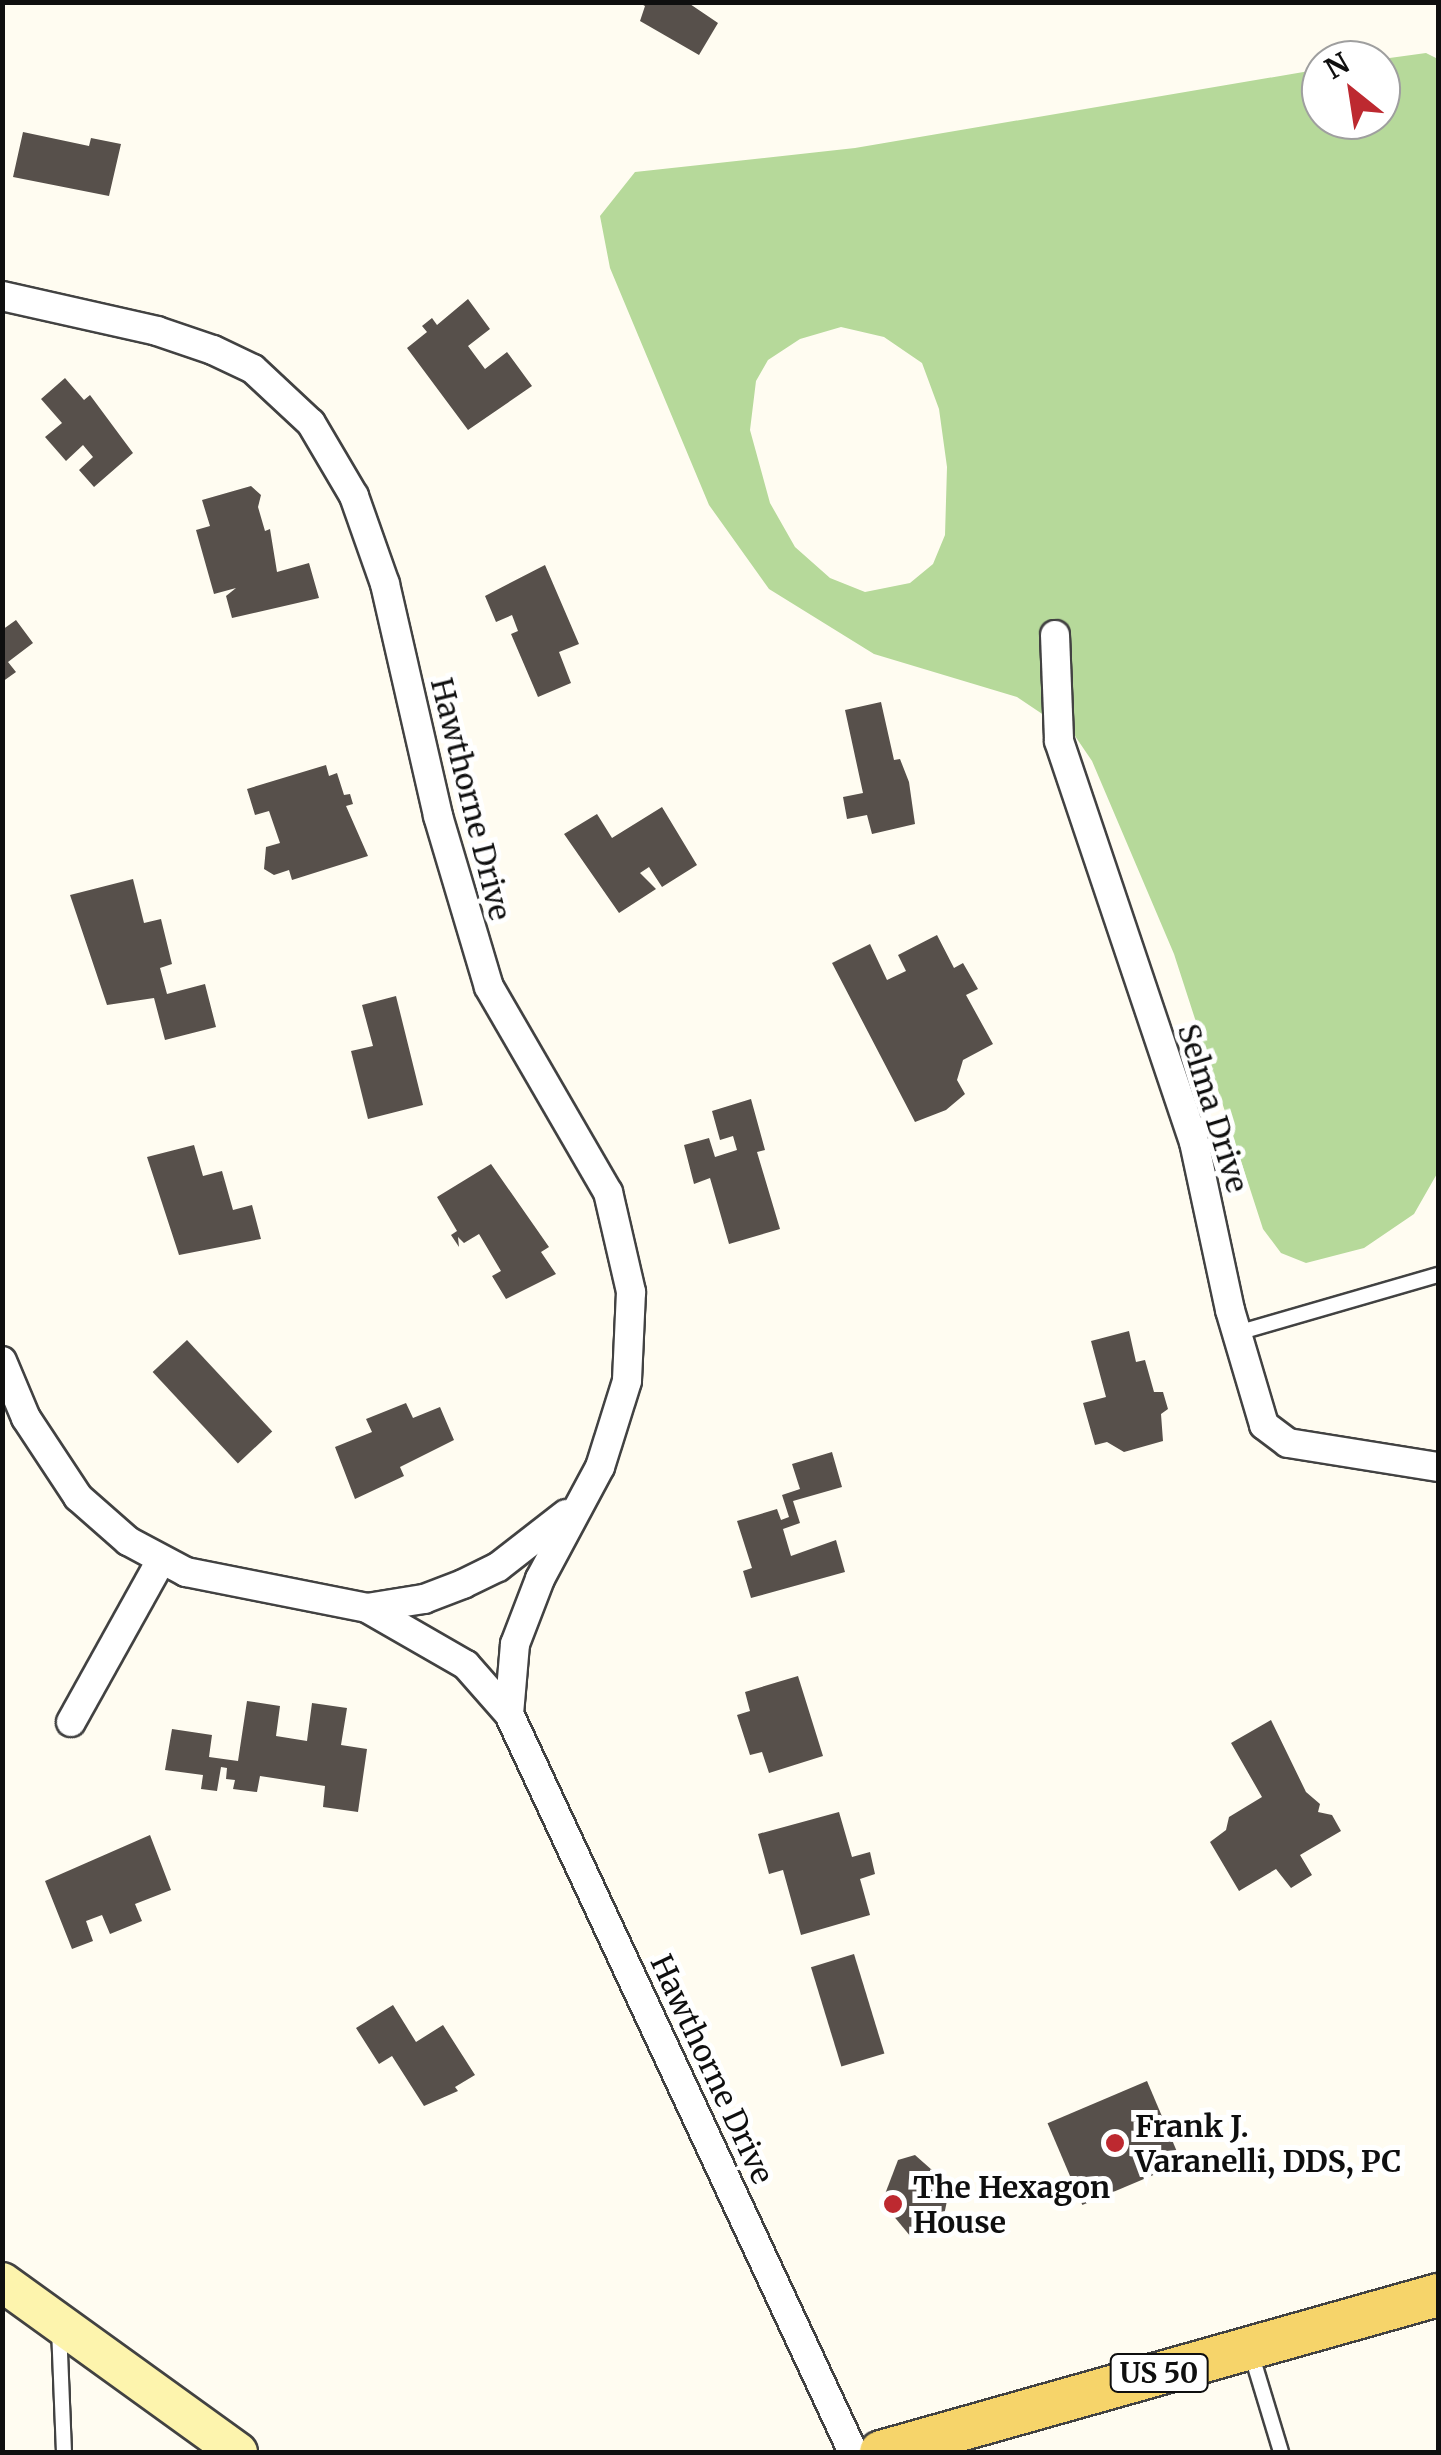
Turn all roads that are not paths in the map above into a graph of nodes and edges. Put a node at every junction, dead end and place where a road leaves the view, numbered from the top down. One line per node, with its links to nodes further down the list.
1 (2, 296): 7 (street, Hawthorne Drive)
2 (1054, 636): 4 (street, Selma Drive)
3 (1438, 1275): 4 (lane)
4 (1236, 1333): 6 (street, Selma Drive)
5 (2, 1362): 8 (street, Hawthorne Drive)
6 (1438, 1467)
7 (579, 1504): 9 (street, Hawthorne Drive); 10 (street, Hawthorne Drive)
8 (160, 1562): 9 (street, Hawthorne Drive); 11 (street)
9 (367, 1608): 10 (street, Hawthorne Drive)
10 (509, 1714): 19 (street, Hawthorne Drive)
11 (71, 1722)
12 (2, 2282): 14 (street)
13 (1438, 2295): 15 (main road, US 50)
14 (59, 2324): 17 (lane); 18 (street)
15 (1250, 2348): 16 (main road, US 50); 20 (lane)
16 (899, 2450)
17 (64, 2452)
18 (238, 2452)
19 (853, 2452)
20 (1281, 2452)

